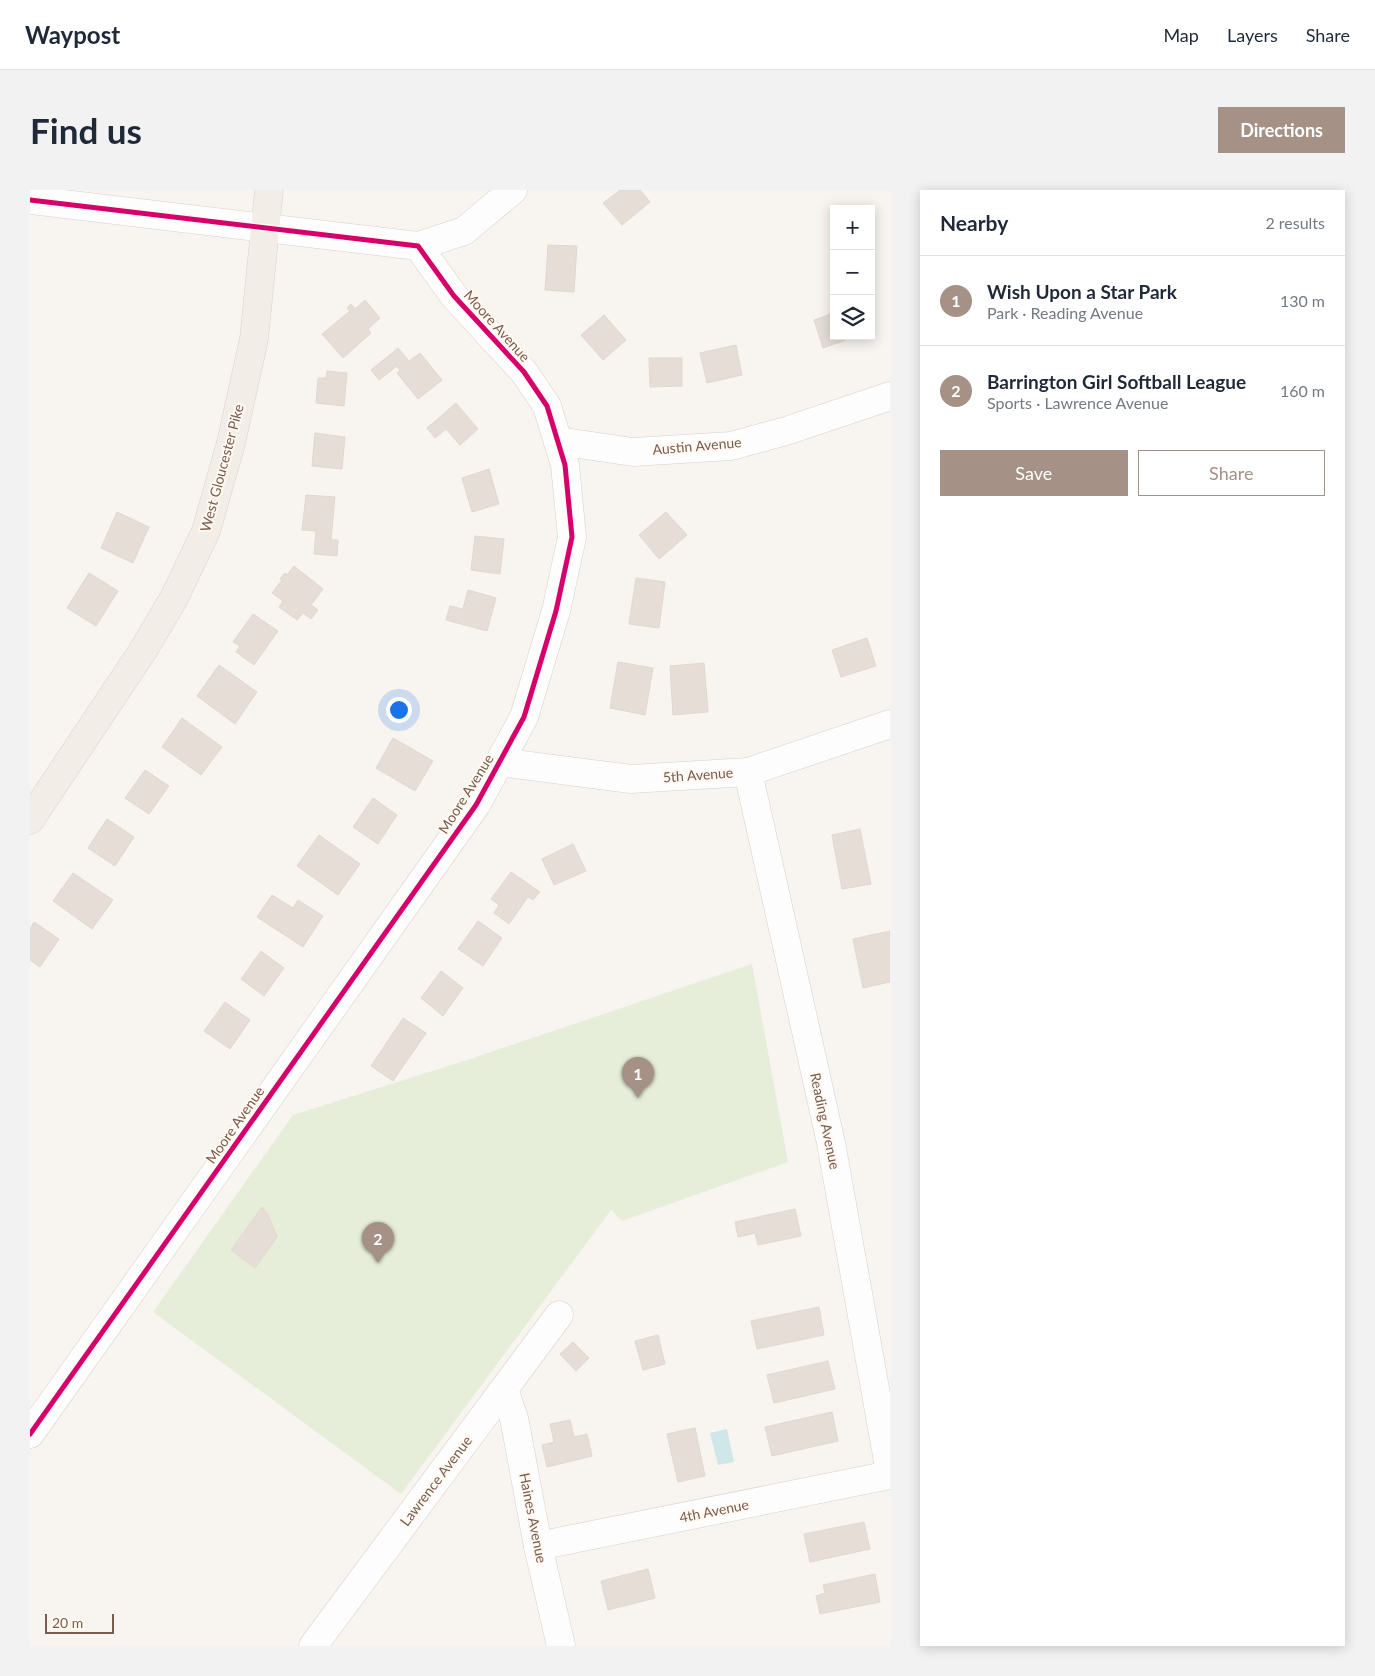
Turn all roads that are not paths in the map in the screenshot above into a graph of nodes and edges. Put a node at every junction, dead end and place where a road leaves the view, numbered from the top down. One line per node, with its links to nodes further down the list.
1 (269, 190): 4 (main road, West Gloucester Pike)
2 (514, 190): 5 (street)
3 (30, 200): 4 (street)
4 (266, 228): 5 (street); 11 (main road, West Gloucester Pike)
5 (418, 246): 7 (street, Moore Avenue)
6 (890, 396): 7 (street, Austin Avenue)
7 (558, 441): 9 (street, Moore Avenue)
8 (890, 724): 10 (street, 5th Avenue)
9 (500, 762): 10 (street, 5th Avenue); 14 (street, Moore Avenue)
10 (748, 772): 15 (street, Reading Avenue)
11 (30, 820)
12 (559, 1315): 13 (street, Lawrence Avenue)
13 (504, 1390): 16 (street, Haines Avenue); 17 (street, Lawrence Avenue)
14 (30, 1434)
15 (890, 1473): 16 (street, 4th Avenue)
16 (538, 1546): 18 (street, Haines Avenue)
17 (313, 1646)
18 (561, 1646)

